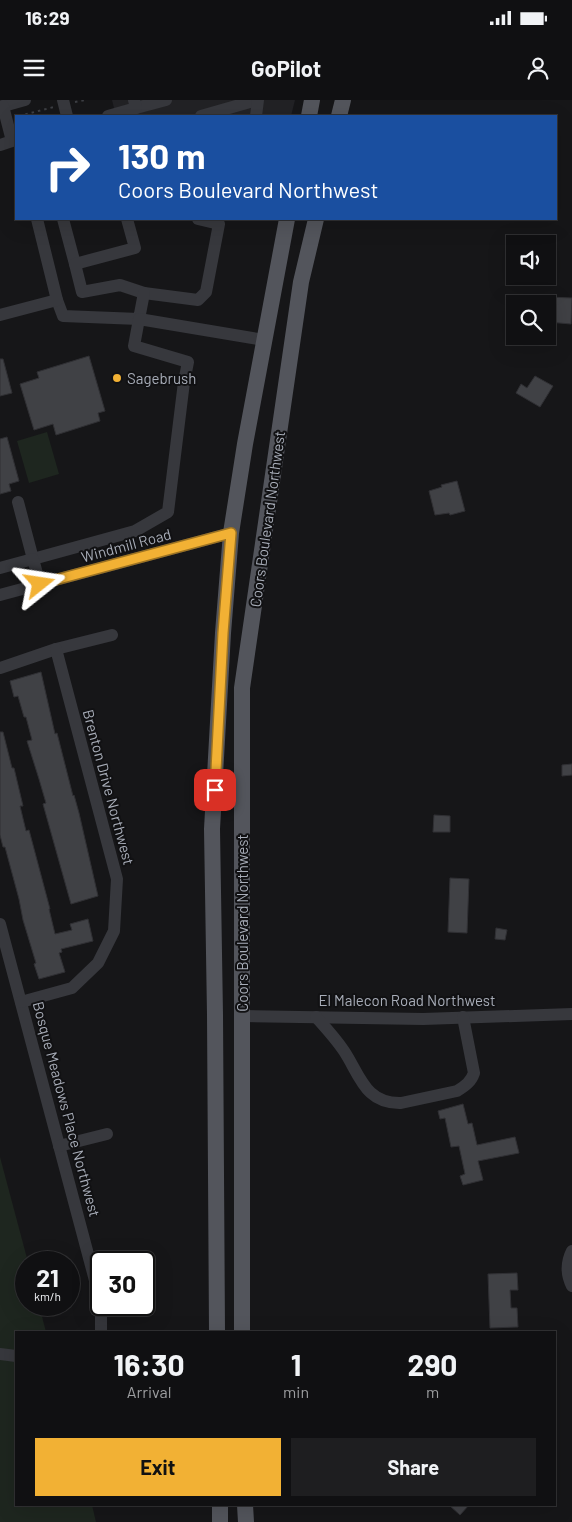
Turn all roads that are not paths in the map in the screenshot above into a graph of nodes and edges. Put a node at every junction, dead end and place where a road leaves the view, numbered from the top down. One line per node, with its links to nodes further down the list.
1 (25, 100): 6 (street)
2 (166, 100): 7 (street)
3 (258, 100): 9 (street); 10 (street)
4 (312, 100): 11 (main road)
5 (343, 100): 12 (main road)
6 (2, 106): 13 (street)
7 (133, 110): 8 (street)
8 (112, 115)
9 (205, 115)
10 (256, 115)
11 (309, 115)
12 (339, 115)
13 (11, 144)
14 (37, 220): 22 (street)
15 (63, 220): 20 (street)
16 (127, 220): 20 (street)
17 (287, 220): 25 (main road, Coors Boulevard Northwest)
18 (316, 220): 38 (main road, Coors Boulevard Northwest)
19 (220, 221): 21 (street)
20 (75, 264): 21 (street)
21 (144, 293): 24 (street)
22 (57, 300): 23 (street); 24 (street)
23 (0, 315)
24 (139, 319): 25 (street); 28 (street)
25 (264, 340): 27 (main road, Coors Boulevard Northwest)
26 (18, 502): 28 (street)
27 (231, 533): 30 (street, Windmill Road); 48 (main road, Coors Boulevard Northwest)
28 (33, 559): 29 (street); 30 (street)
29 (0, 568)
30 (40, 584): 31 (street, Windmill Road)
31 (0, 595)
32 (112, 635): 33 (street)
33 (56, 649): 34 (street); 36 (street, Brenton Drive Northwest)
34 (0, 668)
35 (0, 924): 36 (street, Bosque Meadows Place Northwest)
36 (22, 1002): 42 (street, Bosque Meadows Place Northwest)
37 (572, 1014): 40 (street, El Malecon Road Northwest)
38 (243, 1016): 39 (street, El Malecon Road Northwest); 49 (main road, Coors Boulevard Northwest)
39 (316, 1017): 40 (street, El Malecon Road Northwest); 40 (street)
40 (463, 1017)
41 (107, 1134): 42 (street)
42 (60, 1146): 44 (street, Bosque Meadows Place Northwest)
43 (572, 1251): 45 (street)
44 (90, 1262)
45 (572, 1286)
46 (101, 1316): 47 (street, Bosque Meadows Place Northwest)
47 (101, 1331)
48 (217, 1331)
49 (242, 1331)
50 (0, 1354): 51 (street)
51 (15, 1356)
52 (220, 1506): 54 (main road)
53 (245, 1506): 55 (main road)
54 (220, 1522)
55 (246, 1522)

